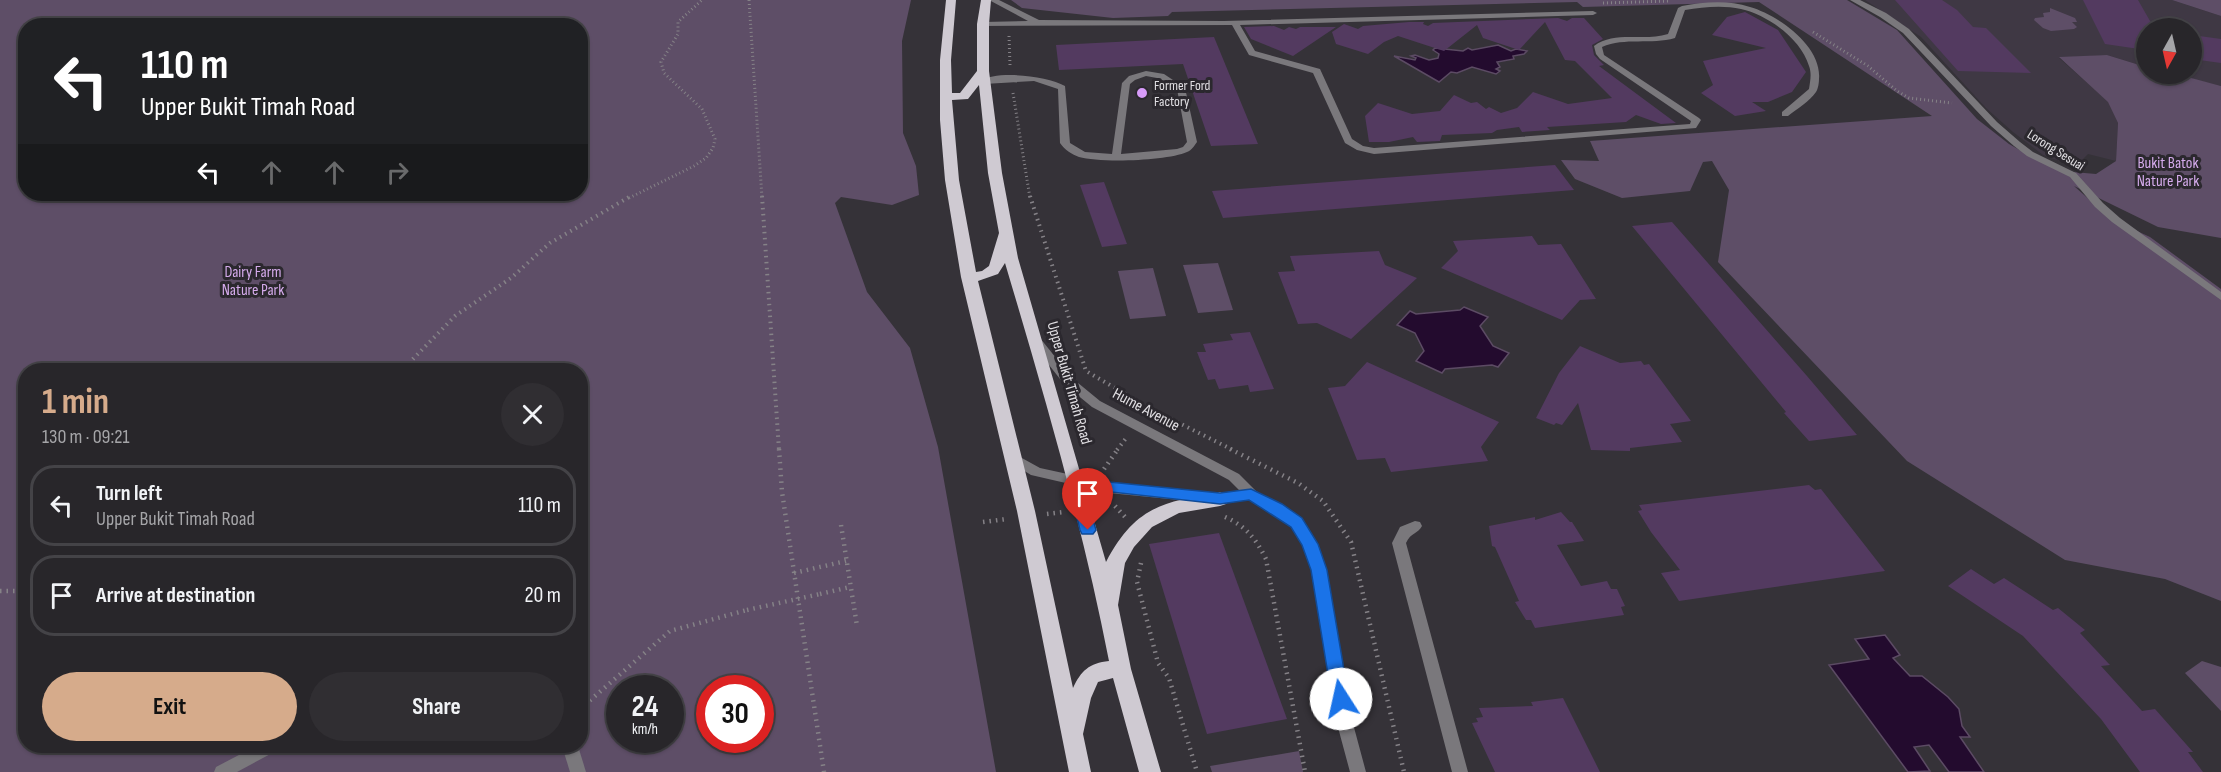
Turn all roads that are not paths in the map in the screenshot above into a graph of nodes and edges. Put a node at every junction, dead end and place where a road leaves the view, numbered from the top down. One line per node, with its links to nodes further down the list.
1 (951, 0): 10 (highway)
2 (986, 0): 8 (highway, Upper Bukit Timah Road)
3 (993, 0): 6 (street)
4 (1854, 0): 15 (street, Lorong Sesuai)
5 (1593, 13): 7 (street)
6 (1036, 22): 7 (street); 8 (street)
7 (1234, 22): 11 (street)
8 (983, 24): 9 (highway, Upper Bukit Timah Road)
9 (984, 76): 10 (highway); 12 (street); 13 (highway, Upper Bukit Timah Road)
10 (946, 97): 14 (highway)
11 (1785, 114)
12 (1116, 156): 12 (street)
13 (1005, 231): 14 (highway); 16 (highway, Upper Bukit Timah Road)
14 (968, 277): 17 (highway)
15 (2221, 297)
16 (1036, 341): 18 (highway, Upper Bukit Timah Road); 19 (street, Hume Avenue)
17 (1013, 458): 18 (street); 24 (highway)
18 (1075, 482): 20 (street); 22 (highway, Upper Bukit Timah Road)
19 (1251, 495): 20 (street); 31 (street, Hume Avenue)
20 (1219, 507): 22 (highway)
21 (1415, 526): 32 (street)
22 (1109, 610): 23 (highway, Upper Bukit Timah Road)
23 (1121, 669): 24 (highway); 30 (highway, Upper Bukit Timah Road)
24 (1072, 737): 29 (highway)
25 (257, 753): 27 (street)
26 (572, 753): 28 (street)
27 (222, 772)
28 (578, 772)
29 (1080, 772)
30 (1150, 772)
31 (1358, 772)
32 (1460, 772)

